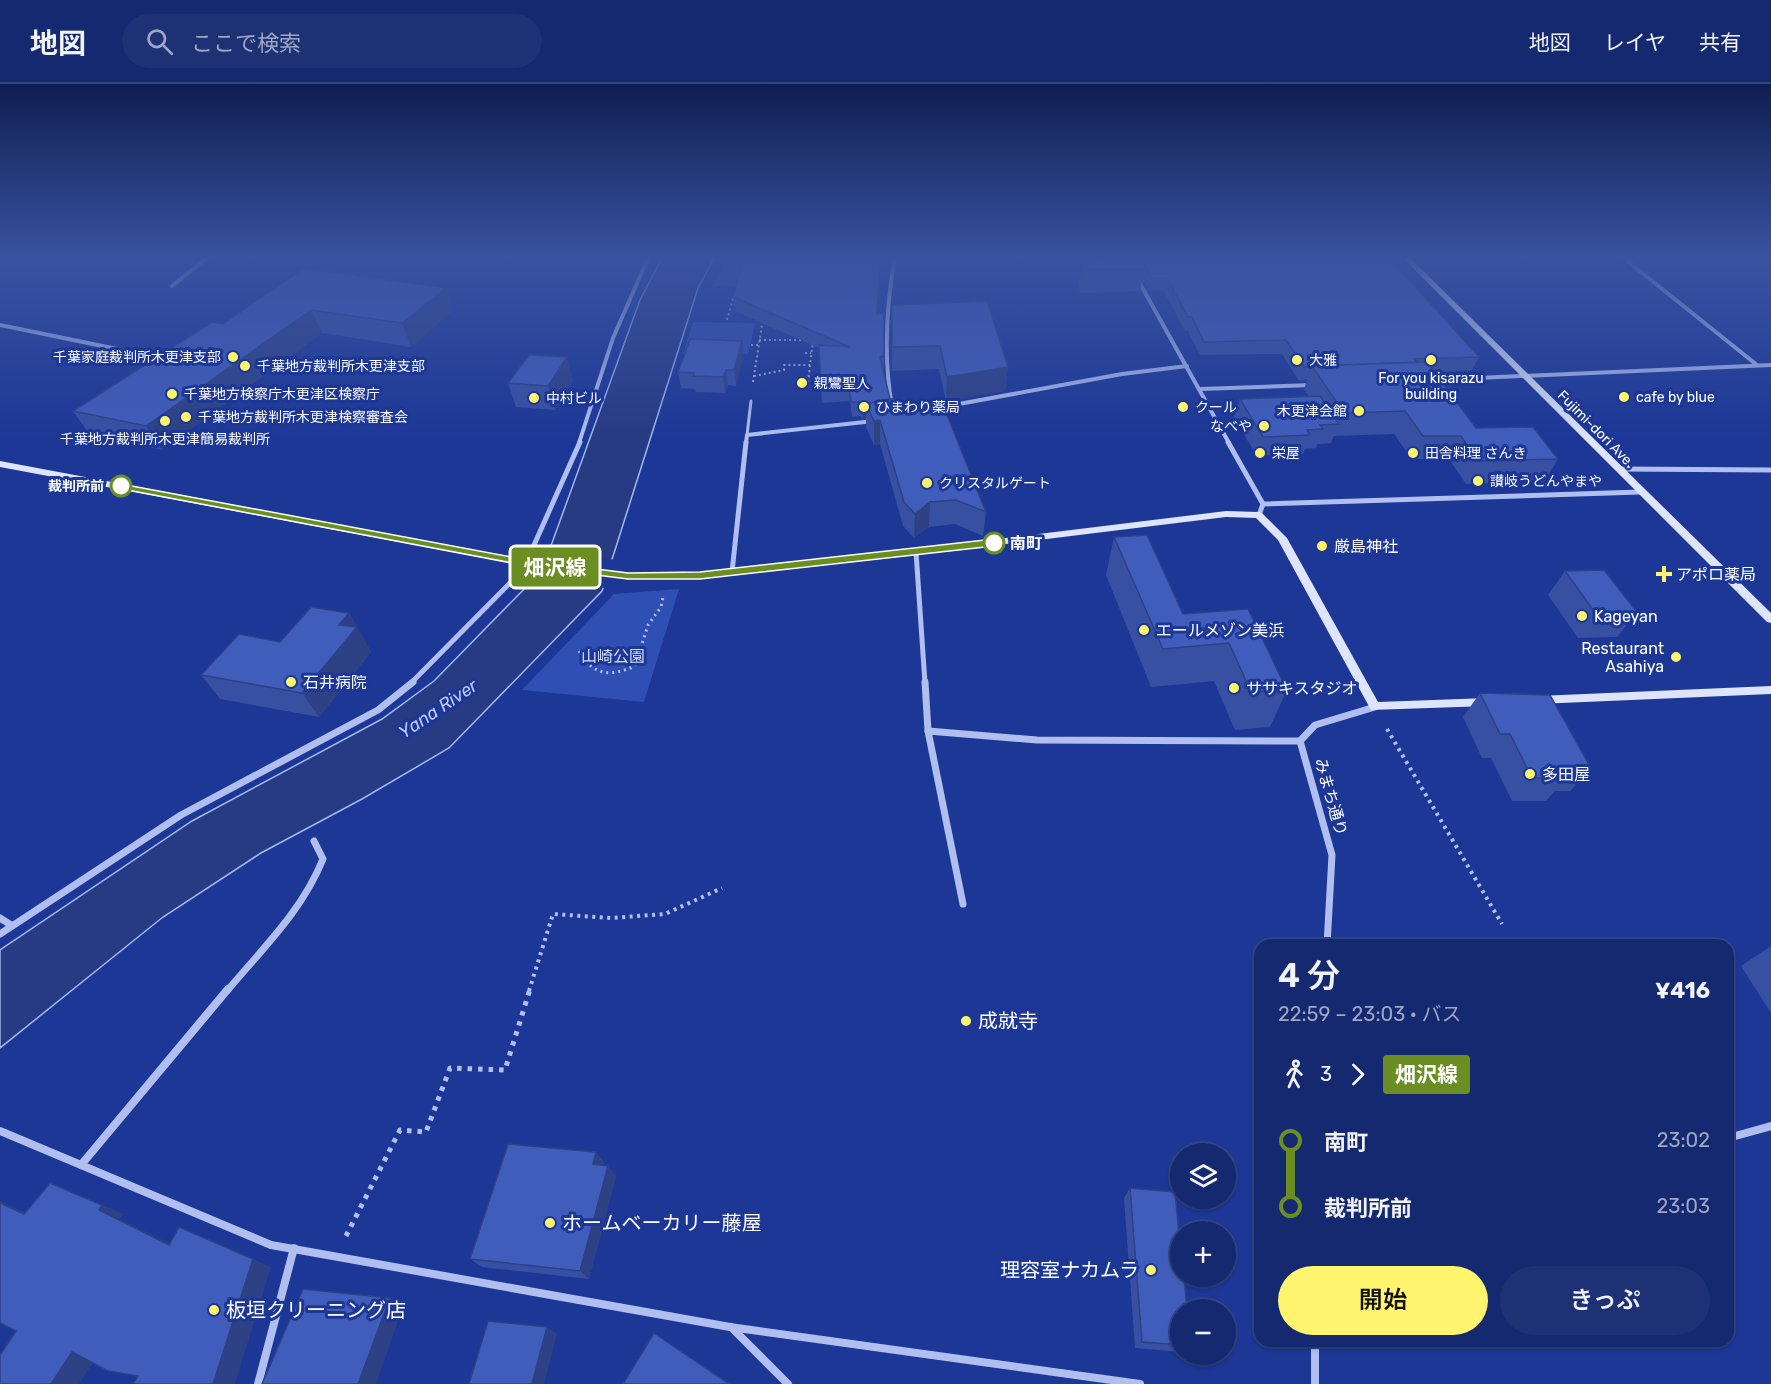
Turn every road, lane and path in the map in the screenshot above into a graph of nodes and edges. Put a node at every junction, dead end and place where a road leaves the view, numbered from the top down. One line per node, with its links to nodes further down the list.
1 (622, 317): 37 (street)
2 (728, 317): 7 (path)
3 (886, 317): 28 (street)
4 (1159, 317): 19 (street)
5 (1465, 317): 21 (street, Fujimi-dori Ave.)
6 (1697, 317): 17 (street)
7 (727, 320)
8 (0, 325): 15 (street)
9 (762, 325): 10 (path)
10 (759, 340): 12 (path); 14 (path)
11 (751, 345): 12 (path)
12 (758, 345): 20 (path)
13 (805, 353): 14 (path)
14 (811, 353): 16 (path)
15 (161, 358)
16 (810, 365): 20 (path); 23 (path)
17 (1757, 365): 18 (street); 21 (street)
18 (1771, 365)
19 (1187, 366): 25 (street); 27 (street)
20 (754, 376): 26 (path)
21 (1525, 376): 22 (street); 32 (street, Fujimi-dori Ave.)
22 (1428, 380)
23 (808, 382)
24 (1320, 384): 25 (street)
25 (1201, 389): 35 (street)
26 (752, 401): 30 (lane)
27 (929, 410)
28 (894, 416)
29 (884, 418): 30 (street)
30 (747, 435): 38 (street)
31 (0, 464): 37 (street)
32 (1618, 470): 33 (street); 34 (street, Fujimi-dori Ave.)
33 (1771, 470)
34 (1640, 492): 35 (street); 40 (street, Fujimi-dori Ave.)
35 (1261, 510): 36 (street); 45 (street)
36 (916, 552): 38 (street); 46 (street)
37 (529, 563): 38 (street); 53 (street)
38 (732, 572)
39 (664, 590): 41 (path)
40 (1771, 619)
41 (579, 651)
42 (1771, 690): 43 (street)
43 (1525, 700)
44 (1502, 701): 45 (street)
45 (1375, 707): 47 (street, みまち通り); 52 (path)
46 (928, 731): 47 (street); 50 (street)
47 (1300, 741): 55 (street, みまち通り)
48 (314, 841): 59 (street)
49 (722, 888): 61 (path)
50 (963, 904)
51 (0, 918): 53 (street)
52 (1502, 924)
53 (11, 925): 54 (street)
54 (0, 934)
55 (1327, 939)
56 (1771, 1126): 58 (street)
57 (0, 1131): 59 (street)
58 (1734, 1136)
59 (81, 1165): 60 (street)
60 (294, 1248): 61 (street); 64 (street)
61 (336, 1255): 62 (street)
62 (730, 1327): 65 (street); 66 (street)
63 (1315, 1347): 67 (street)
64 (258, 1384)
65 (788, 1384)
66 (1140, 1384)
67 (1315, 1384)

